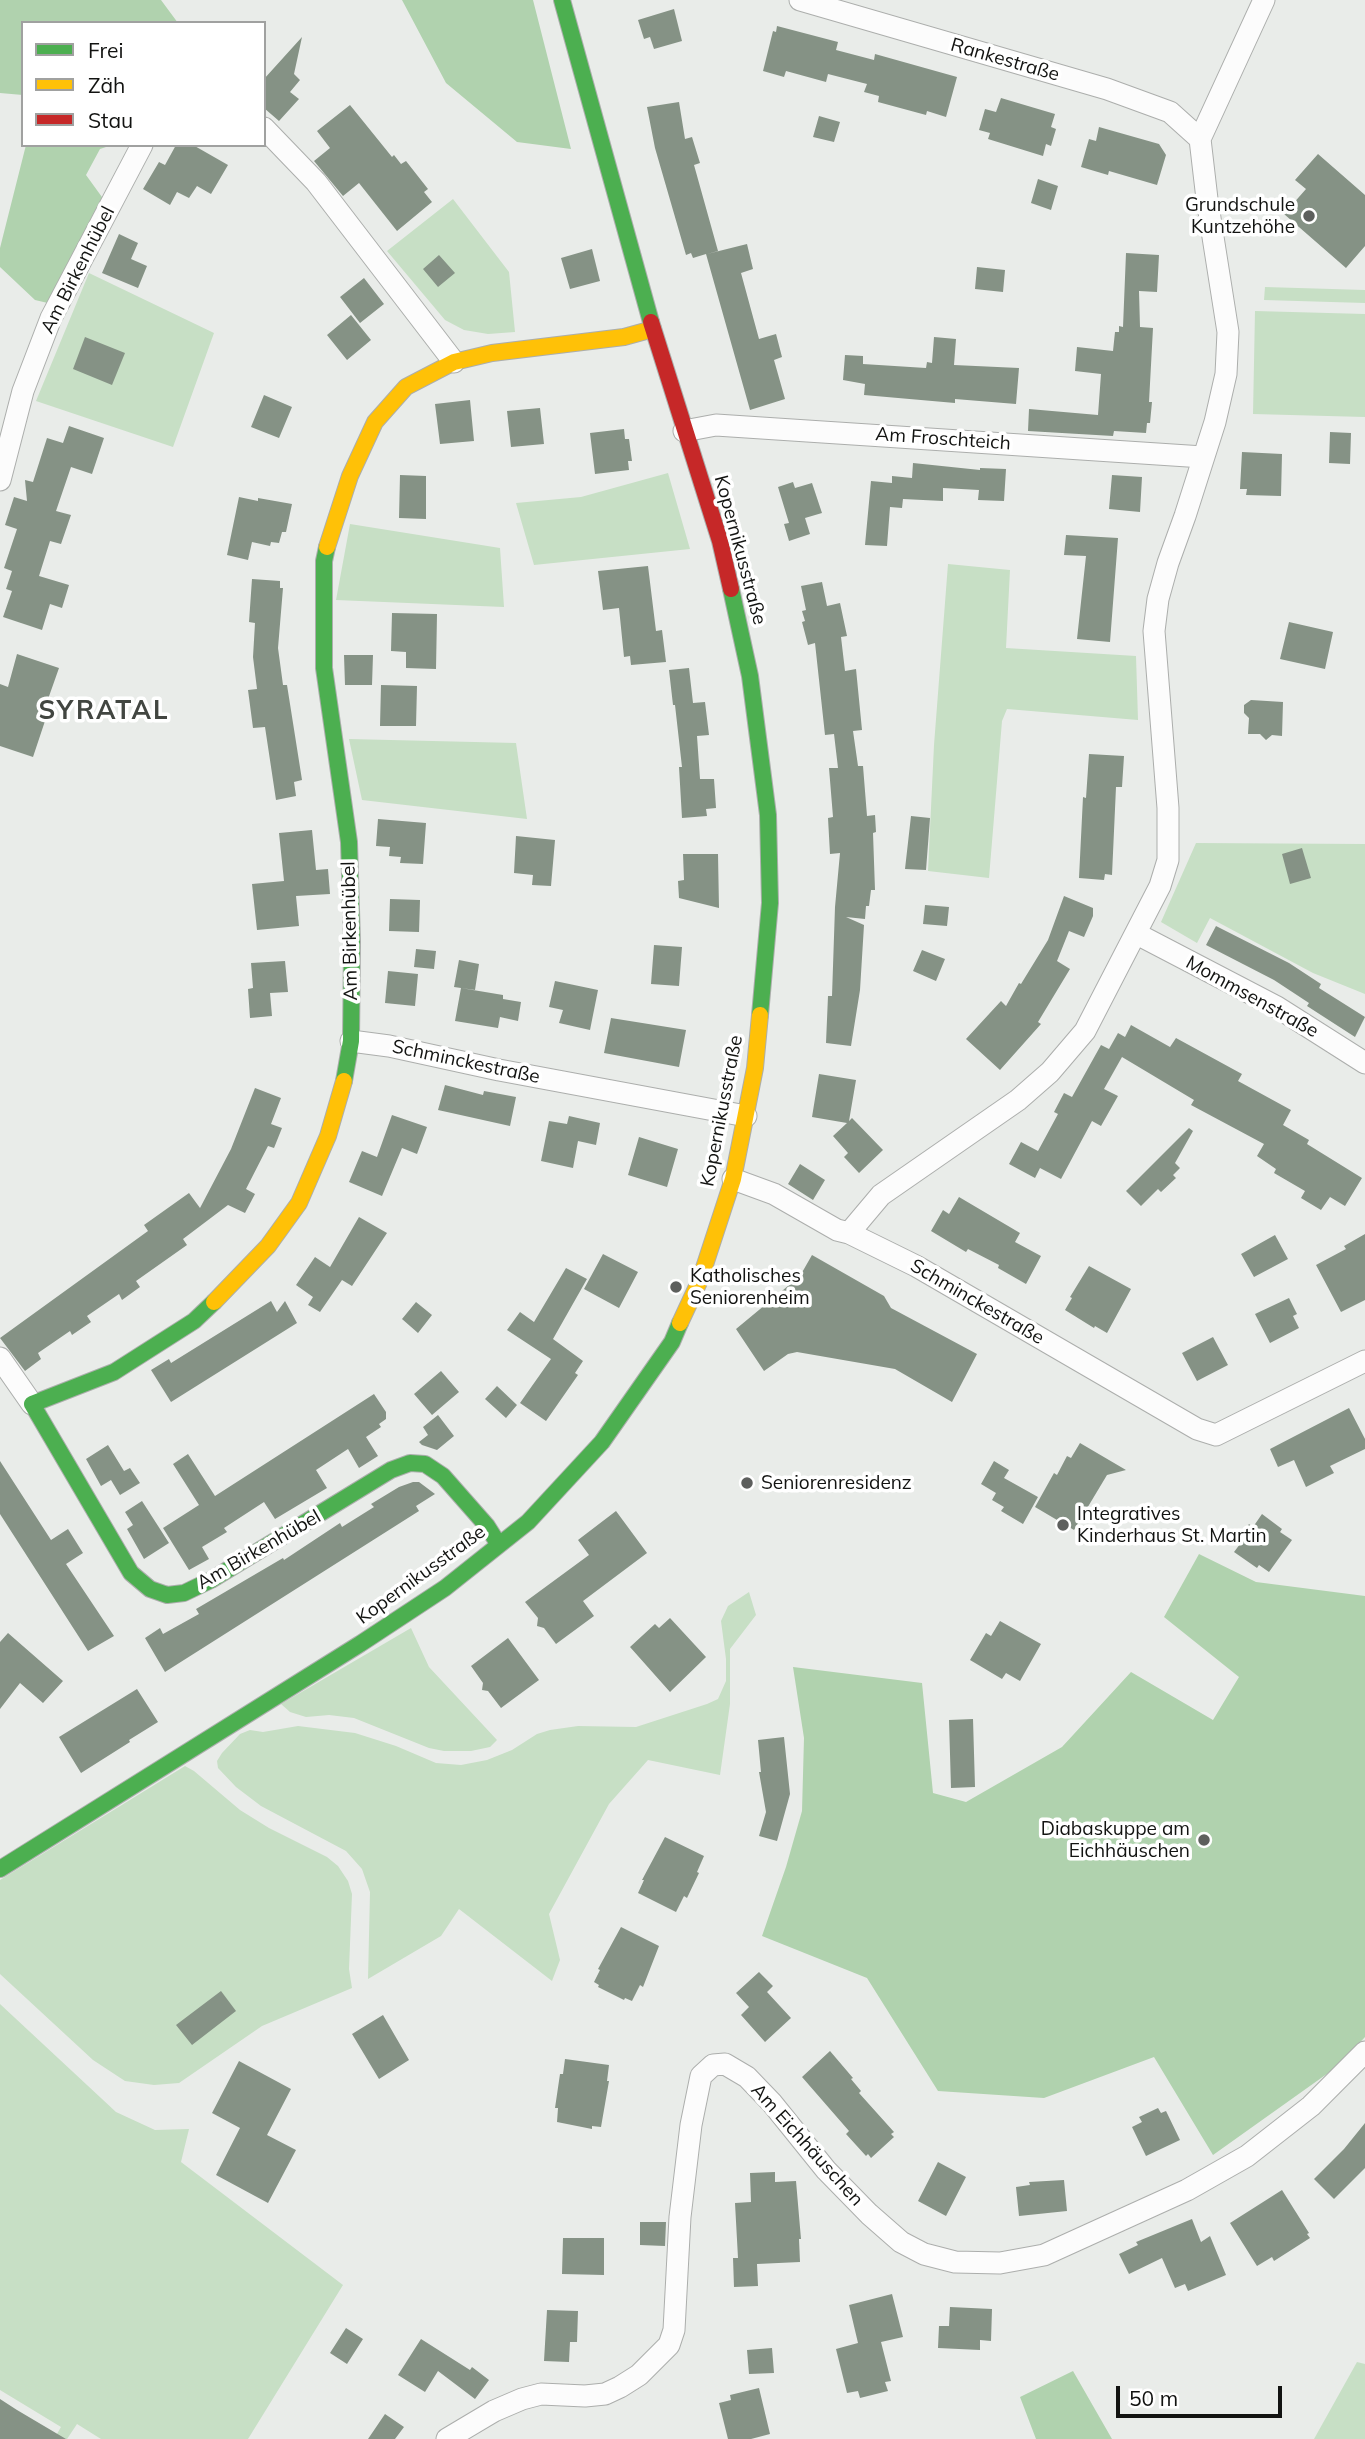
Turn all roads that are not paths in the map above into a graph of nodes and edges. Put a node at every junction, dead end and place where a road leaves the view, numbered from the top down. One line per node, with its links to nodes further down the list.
1 (562, 0): 7 (street, Kopernikusstraße)
2 (800, 0): 5 (street, Rankestraße)
3 (1264, 0): 5 (street)
4 (266, 130): 8 (street)
5 (1200, 139): 10 (street)
6 (141, 147): 11 (street, Am Birkenhübel)
7 (653, 329): 8 (street, Am Birkenhübel); 9 (street, Kopernikusstraße)
8 (454, 362): 13 (street, Am Birkenhübel)
9 (684, 431): 10 (street, Am Froschteich); 15 (street, Kopernikusstraße)
10 (1203, 457): 12 (street)
11 (0, 480)
12 (1137, 934): 14 (street, Mommsenstraße); 17 (street)
13 (351, 1041): 15 (street, Schminckestraße); 20 (street, Am Birkenhübel)
14 (1365, 1063)
15 (746, 1116): 16 (street, Kopernikusstraße)
16 (733, 1179): 17 (street, Schminckestraße); 21 (street, Kopernikusstraße)
17 (849, 1233): 19 (street, Schminckestraße)
18 (0, 1358): 20 (street, Am Birkenhübel)
19 (1365, 1361)
20 (32, 1404): 21 (street, Am Birkenhübel)
21 (499, 1545): 22 (street, Kopernikusstraße)
22 (0, 1869)
23 (1365, 2052): 24 (street, Am Eichhäuschen)
24 (447, 2439)

